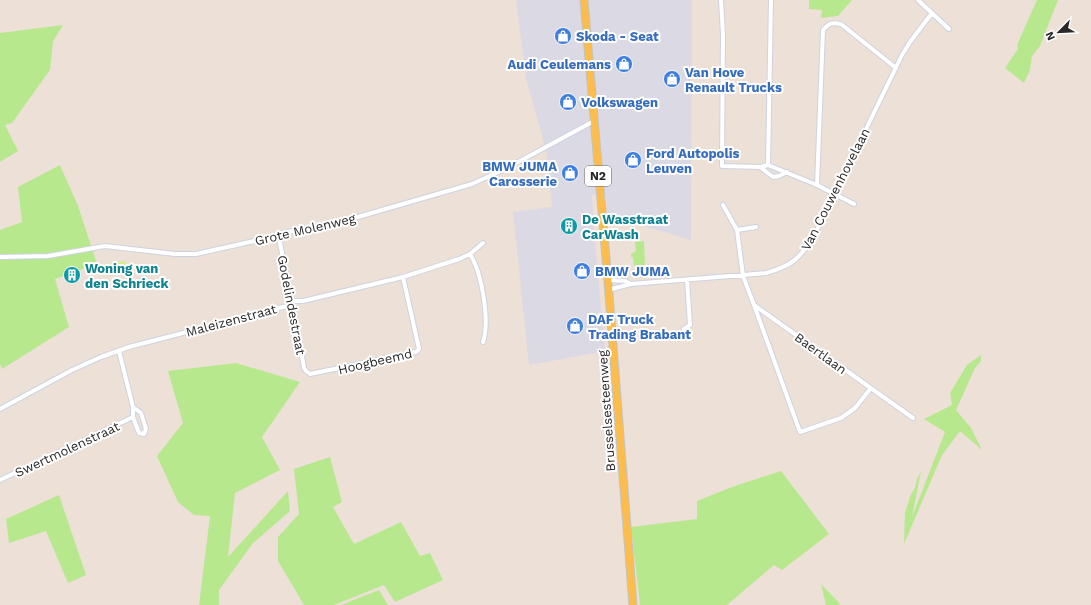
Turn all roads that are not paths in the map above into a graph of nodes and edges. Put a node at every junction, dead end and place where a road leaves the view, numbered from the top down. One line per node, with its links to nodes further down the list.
1 (584, 0): 8 (main road, Brusselsesteenweg / N2)
2 (721, 0): 10 (street)
3 (771, 0): 9 (street)
4 (918, 0): 5 (street)
5 (932, 13): 6 (street); 7 (street, Van Couwenhovelaan)
6 (949, 29)
7 (896, 68): 12 (street); 13 (street, Van Couwenhovelaan)
8 (594, 121): 18 (street, Grote Molenweg); 24 (main road, Brusselsesteenweg / N2)
9 (768, 165): 10 (street); 11 (street)
10 (760, 167): 11 (street)
11 (787, 172): 12 (street)
12 (817, 185): 13 (street)
13 (834, 194): 14 (street); 22 (street, Van Couwenhovelaan)
14 (854, 204)
15 (723, 205): 17 (street)
16 (756, 228): 17 (street)
17 (737, 230): 22 (street)
18 (279, 238): 21 (street, Grote Molenweg); 28 (street, Godelindestraat)
19 (483, 243): 20 (street, Maleizenstraat)
20 (470, 254): 23 (street, Maleizenstraat); 31 (street)
21 (0, 257)
22 (742, 276): 25 (street, Van Couwenhovelaan); 29 (street)
23 (403, 277): 28 (street, Maleizenstraat); 33 (street, Hoogbeemd)
24 (607, 280): 26 (street, Van Couwenhovelaan); 27 (main road, Brusselsesteenweg / N2)
25 (687, 280): 26 (street, Van Couwenhovelaan); 30 (street)
26 (631, 284): 27 (street, Van Couwenhovelaan)
27 (608, 290): 40 (main road, Brusselsesteenweg / N2)
28 (292, 302): 32 (street, Maleizenstraat); 33 (street, Godelindestraat)
29 (754, 305): 34 (street, Baertlaan); 34 (street)
30 (684, 329)
31 (483, 342)
32 (119, 351): 35 (street, Swertmolenstraat); 36 (street, Maleizenstraat)
33 (306, 371)
34 (871, 388): 38 (street, Baertlaan)
35 (133, 407): 37 (street, Swertmolenstraat); 37 (street, Swertmolenstraat)
36 (0, 409)
37 (133, 418): 39 (street, Swertmolenstraat)
38 (913, 418)
39 (0, 480)
40 (633, 605)

